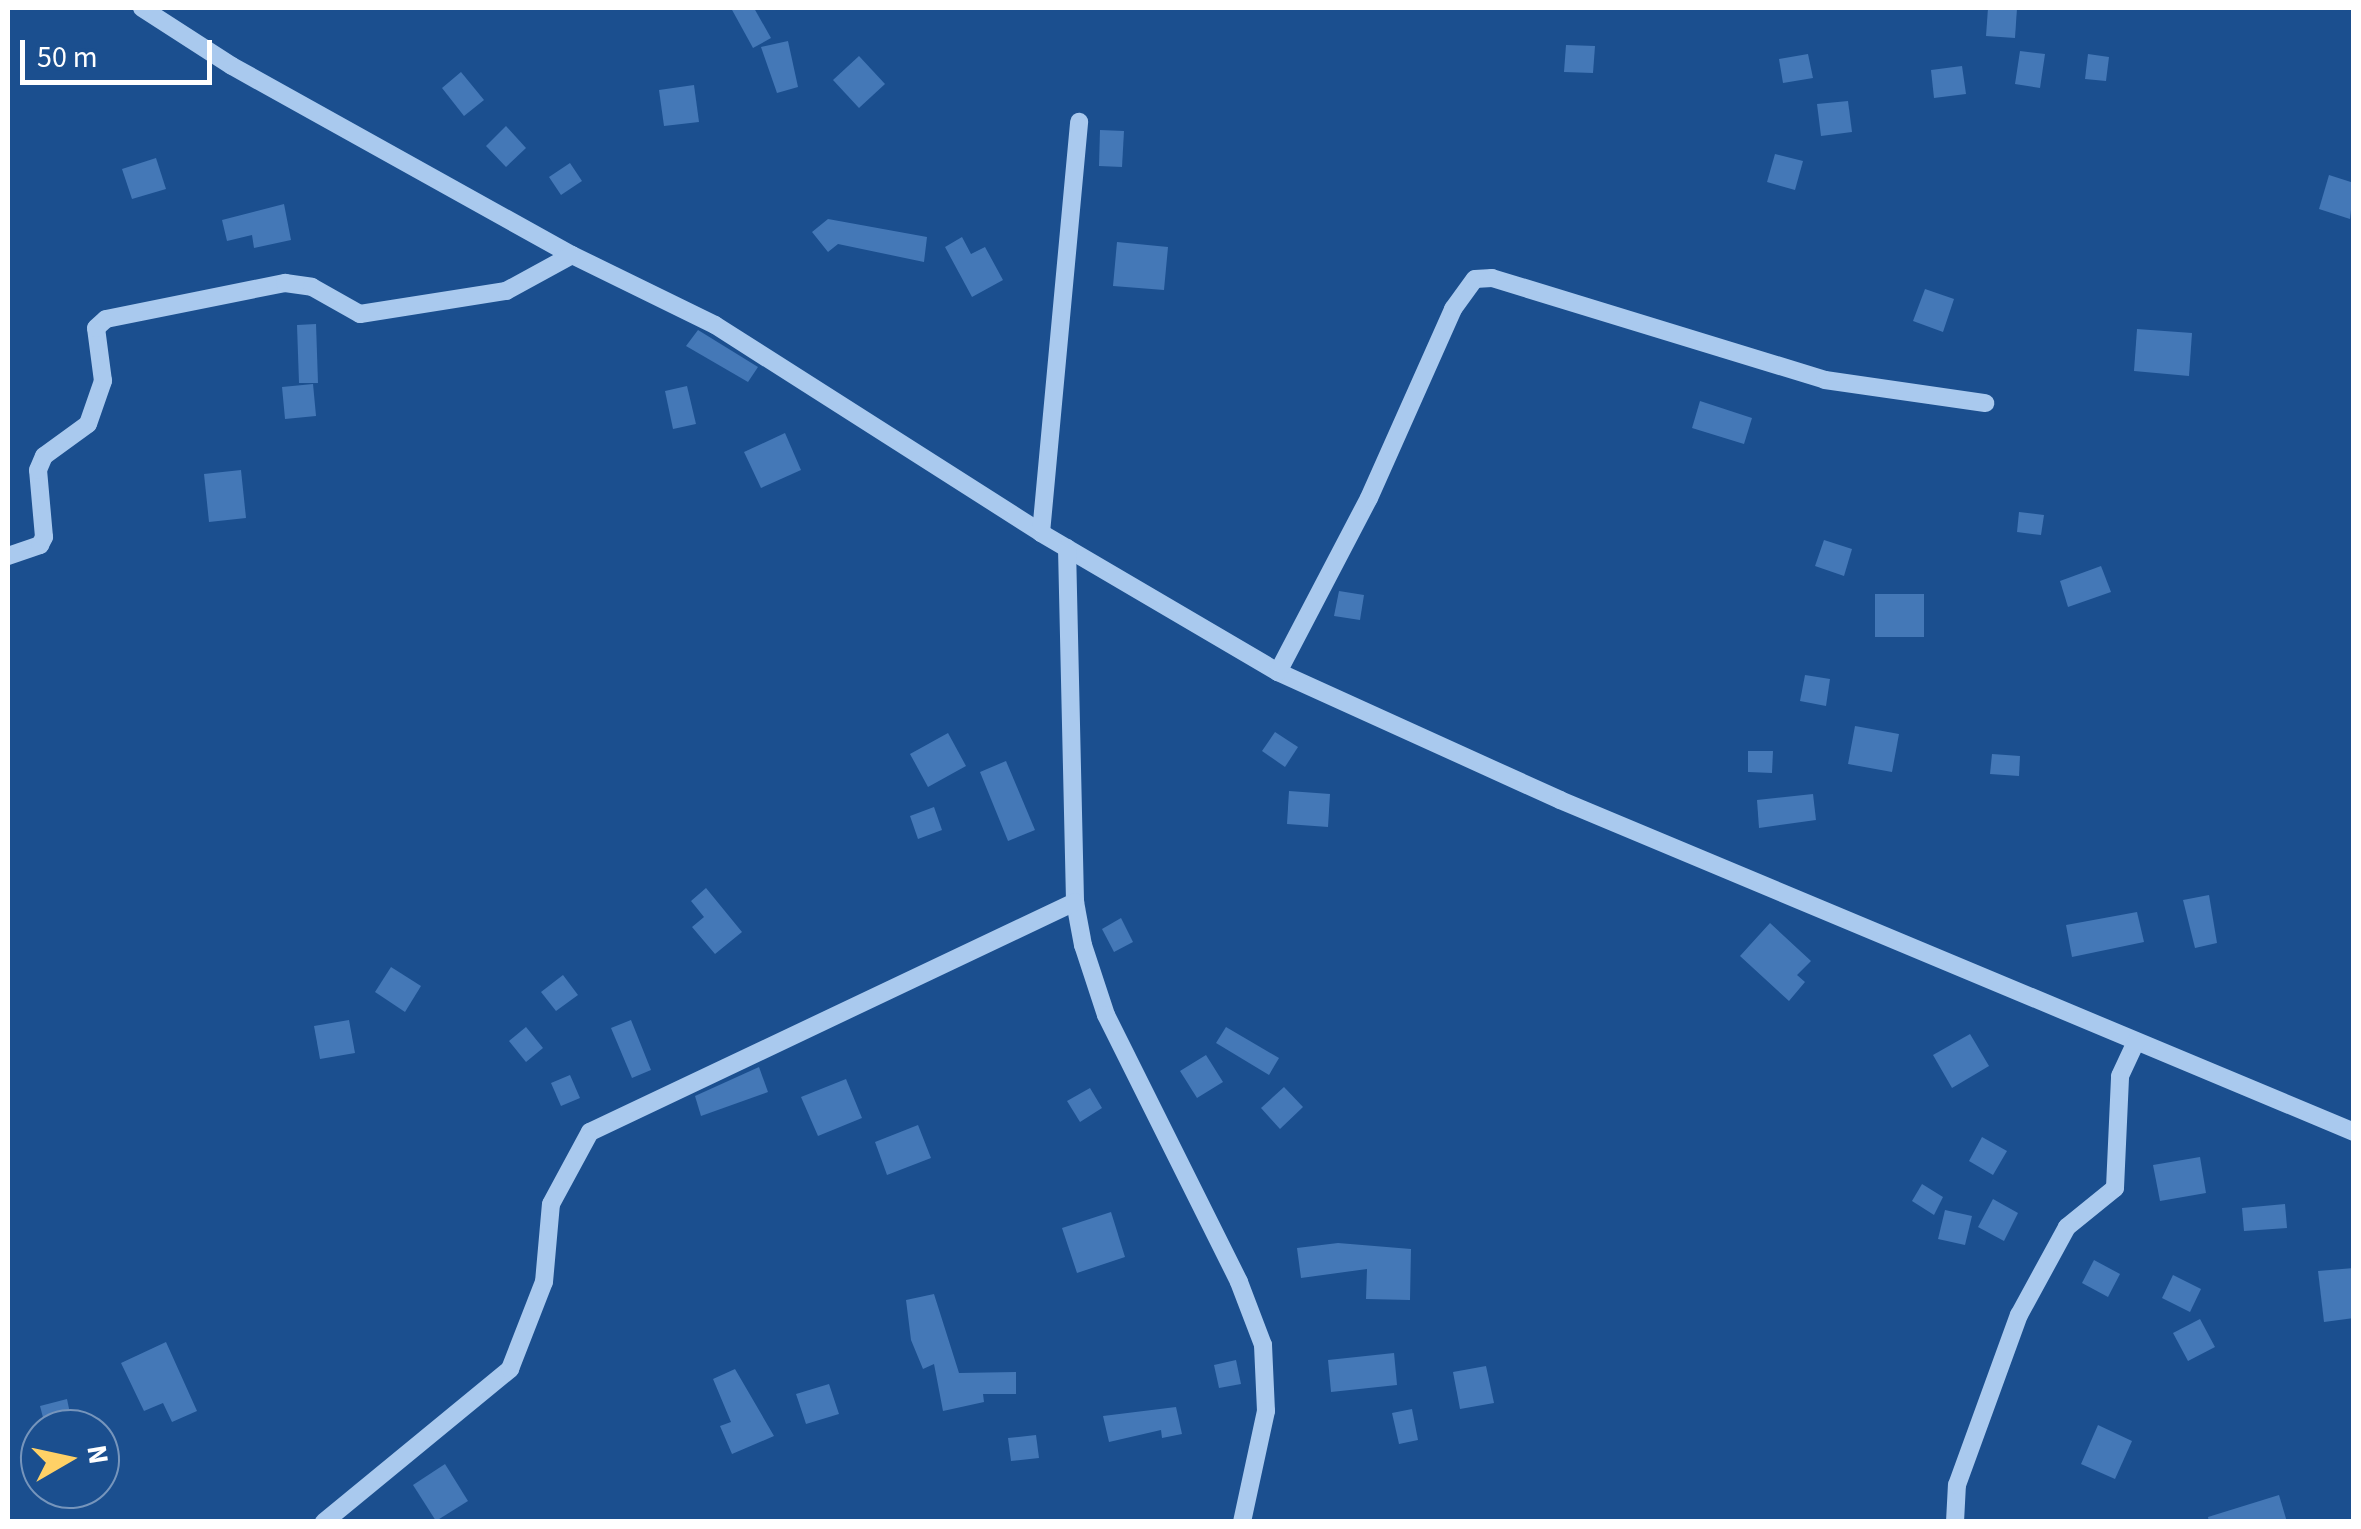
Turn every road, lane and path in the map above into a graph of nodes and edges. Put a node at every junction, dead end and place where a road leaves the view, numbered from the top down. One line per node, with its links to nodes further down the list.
1 (142, 8): 3 (street)
2 (1079, 122): 5 (street)
3 (572, 255): 5 (street); 7 (street)
4 (1984, 403): 8 (street)
5 (1042, 532): 6 (street)
6 (1067, 548): 8 (street); 9 (street)
7 (8, 556)
8 (1278, 672): 10 (street)
9 (1075, 902): 12 (street); 13 (street)
10 (2136, 1042): 11 (street); 14 (street)
11 (2354, 1132)
12 (324, 1522)
13 (1242, 1522)
14 (1955, 1522)

